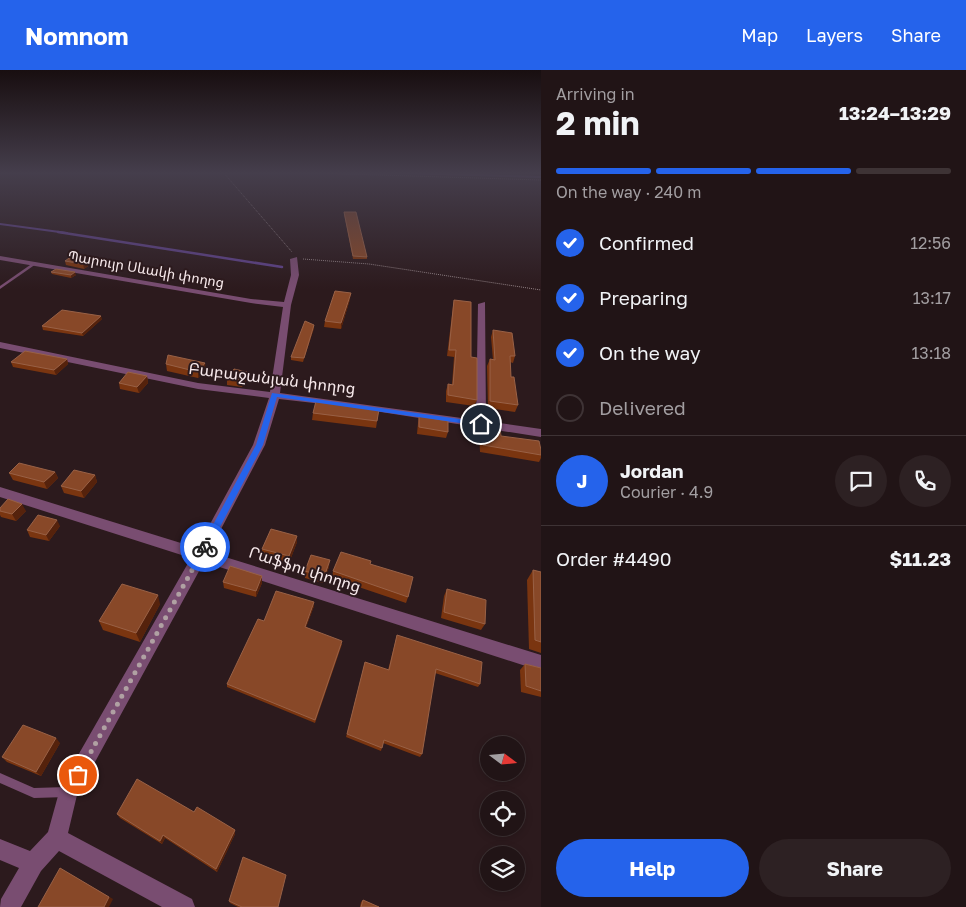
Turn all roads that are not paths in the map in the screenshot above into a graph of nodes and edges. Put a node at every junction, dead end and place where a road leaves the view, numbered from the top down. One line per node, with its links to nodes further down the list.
1 (0, 258): 3 (street, Պարույր Սևակի փողոց)
2 (294, 259): 6 (street)
3 (34, 264): 4 (lane); 6 (street, Պարույր Սևակի փողոց)
4 (0, 288)
5 (482, 304): 9 (street)
6 (287, 305): 8 (street)
7 (0, 345): 8 (street, Բաբաջանյան փողոց)
8 (275, 395): 9 (street, Բաբաջանյան փողոց); 12 (street)
9 (481, 424): 10 (street, Բաբաջանյան փողոց)
10 (541, 434)
11 (0, 492): 12 (street, Րաֆֆու փողոց)
12 (201, 554): 13 (street, Րաֆֆու փողոց); 15 (street)
13 (541, 663)
14 (0, 778): 15 (lane)
15 (68, 792): 16 (street)
16 (58, 838): 18 (street); 20 (street)
17 (0, 849): 18 (street)
18 (33, 863): 19 (street)
19 (10, 907)
20 (184, 907)

